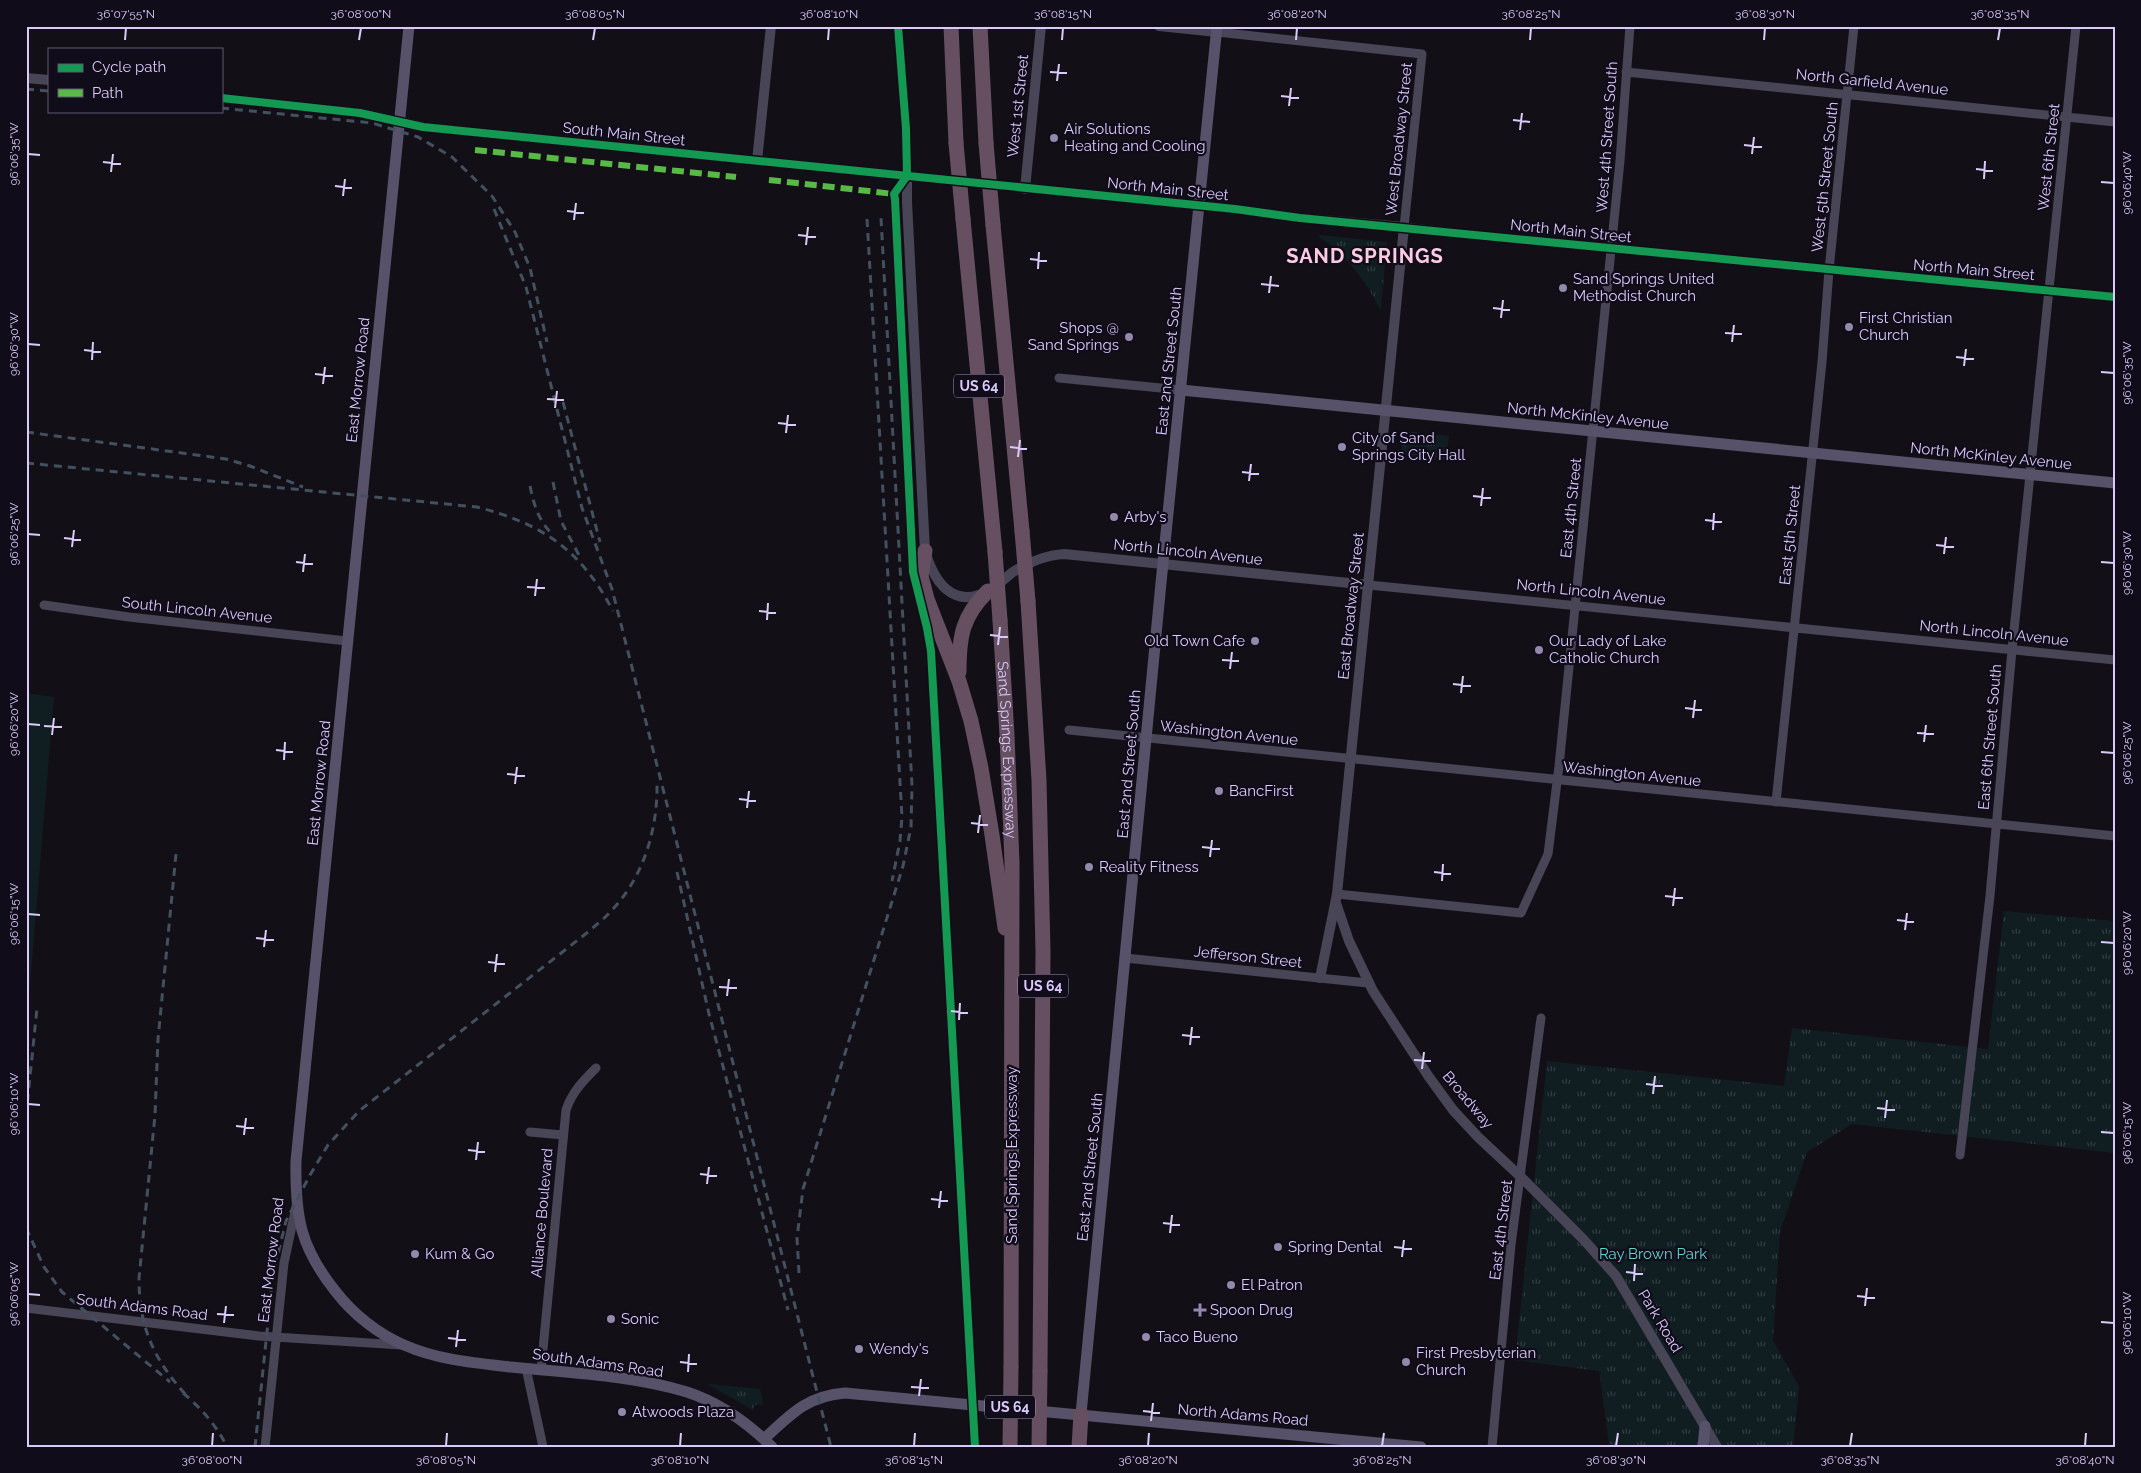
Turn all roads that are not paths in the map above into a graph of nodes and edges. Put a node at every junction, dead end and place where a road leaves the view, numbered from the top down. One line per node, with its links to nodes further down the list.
1 (409, 26): 17 (main road, East Morrow Road)
2 (771, 26): 19 (street)
3 (951, 26): 57 (highway, Sand Springs Expressway / US 64, bridge)
4 (980, 26): 77 (highway, Sand Springs Expressway / US 64, bridge)
5 (1041, 26): 21 (street, West 1st Street)
6 (1159, 26): 10 (street)
7 (1630, 26): 11 (street, West 4th Street South)
8 (1854, 26): 14 (street, West 5th Street South)
9 (2076, 26): 16 (street, West 6th Street)
10 (1217, 29): 22 (main road, East 2nd Street South); 23 (street, West Broadway Street)
11 (1626, 72): 14 (street, North Garfield Avenue); 24 (street, West 4th Street South)
12 (26, 78): 13 (street)
13 (48, 80)
14 (1847, 95): 16 (street, North Garfield Avenue); 25 (street, West 5th Street South)
15 (222, 98): 17 (street, South Main Street)
16 (2067, 116): 18 (street, North Garfield Avenue); 26 (street, West 6th Street)
17 (399, 120): 19 (street, South Main Street); 42 (main road, East Morrow Road)
18 (2115, 122)
19 (757, 161): 20 (street, South Main Street)
20 (907, 176): 21 (street, South Main Street); 35 (street)
21 (1025, 189): 22 (street, North Main Street)
22 (1200, 206): 23 (street, North Main Street); 29 (main road, East 2nd Street South)
23 (1404, 227): 24 (street, North Main Street); 30 (street, East Broadway Street)
24 (1612, 249): 25 (street, North Main Street); 31 (street, East 4th Street)
25 (1829, 270): 26 (street, North Main Street); 32 (street, East 5th Street)
26 (2049, 291): 27 (street, North Main Street); 33 (street, East 6th Street South)
27 (2115, 298)
28 (1059, 378): 29 (street, North McKinley Avenue)
29 (1181, 390): 30 (main road, North McKinley Avenue); 36 (main road, East 2nd Street South)
30 (1385, 411): 31 (main road, North McKinley Avenue); 37 (street, East Broadway Street)
31 (1593, 431): 32 (main road, North McKinley Avenue); 40 (street, East 4th Street)
32 (1813, 454): 33 (main road, North McKinley Avenue); 41 (street, East 5th Street)
33 (2031, 474): 34 (main road, North McKinley Avenue); 43 (street, East 6th Street South)
34 (2115, 483)
35 (925, 551): 38 (street); 45 (highway)
36 (1163, 564): 37 (street, North Lincoln Avenue); 38 (street, North Lincoln Avenue); 47 (main road, East 2nd Street South)
37 (1369, 585): 40 (street, North Lincoln Avenue); 48 (street, East Broadway Street)
38 (988, 591): 45 (highway)
39 (44, 605): 42 (street, South Lincoln Avenue)
40 (1575, 605): 41 (street, North Lincoln Avenue); 49 (street, East 4th Street)
41 (1794, 628): 43 (street, North Lincoln Avenue); 50 (street, East 5th Street)
42 (348, 641): 64 (main road, East Morrow Road)
43 (2012, 650): 44 (street, North Lincoln Avenue); 51 (street, East 6th Street South)
44 (2115, 660)
45 (958, 681): 57 (highway)
46 (1069, 730): 47 (street, Washington Avenue)
47 (1146, 739): 48 (street, Washington Avenue); 54 (main road, East 2nd Street South)
48 (1351, 759): 49 (street, Washington Avenue); 53 (street, East Broadway Street)
49 (1557, 780): 50 (street, Washington Avenue); 53 (street, East 4th Street)
50 (1776, 802): 51 (street, Washington Avenue)
51 (1996, 825): 52 (street, Washington Avenue); 62 (street, East 6th Street South)
52 (2115, 836)
53 (1336, 898): 55 (street); 56 (street, East Broadway Street)
54 (1125, 958): 55 (street, Jefferson Street); 71 (main road, East 2nd Street South)
55 (1320, 978): 56 (street, Jefferson Street)
56 (1368, 983): 63 (street, Broadway)
57 (1013, 989): 76 (highway, Sand Springs Expressway / US 64, bridge)
58 (1541, 1018): 63 (street, East 4th Street)
59 (596, 1068): 61 (street, Alliance Boulevard)
60 (530, 1132): 61 (street)
61 (563, 1135): 69 (street, Alliance Boulevard)
62 (1960, 1155)
63 (1522, 1178): 72 (street, Park Road); 80 (street, East 4th Street)
64 (296, 1206): 66 (street, East Morrow Road); 67 (main road, South Adams Road)
65 (26, 1308): 66 (street, South Adams Road)
66 (277, 1337): 67 (street, South Adams Road); 74 (street, East Morrow Road)
67 (404, 1345): 68 (main road, South Adams Road)
68 (526, 1368): 69 (main road, South Adams Road); 75 (street)
69 (541, 1370): 73 (main road, South Adams Road)
70 (913, 1398): 71 (main road, North Adams Road); 73 (main road, South Adams Road)
71 (1082, 1414): 78 (highway); 79 (main road, North Adams Road)
72 (1705, 1426): 81 (main road); 82 (street, Park Road)
73 (768, 1443)
74 (264, 1447)
75 (543, 1447)
76 (1010, 1447)
77 (1039, 1447)
78 (1079, 1447)
79 (1421, 1447)
80 (1492, 1447)
81 (1704, 1447)
82 (1717, 1447)

